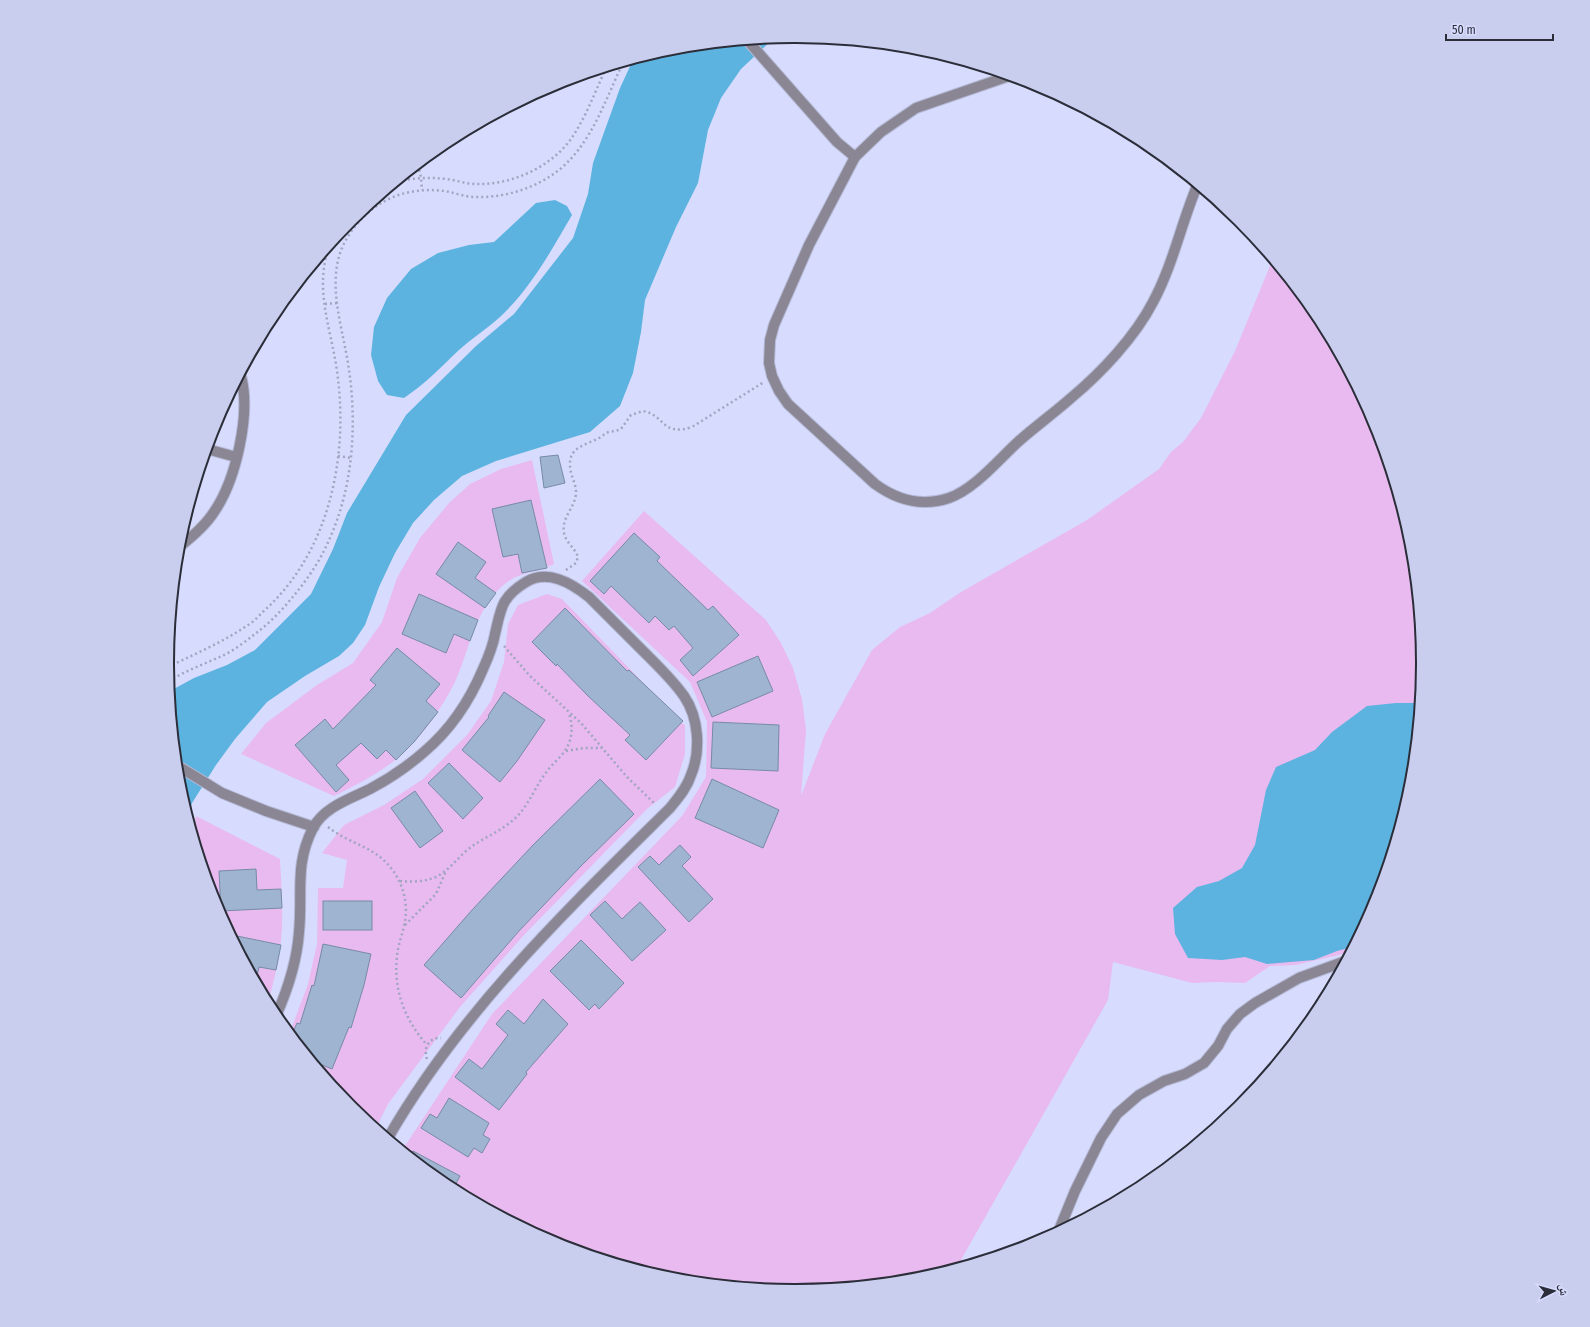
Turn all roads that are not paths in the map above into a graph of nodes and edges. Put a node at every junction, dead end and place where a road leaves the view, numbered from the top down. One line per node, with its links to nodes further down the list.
1 (751, 44): 3 (lane)
2 (1001, 79): 3 (lane)
3 (855, 157): 4 (lane)
4 (1196, 190)
5 (242, 382): 7 (lane)
6 (212, 450): 7 (lane)
7 (236, 457): 8 (lane)
8 (186, 541)
9 (184, 770): 10 (lane)
10 (317, 823): 12 (lane); 13 (lane)
11 (1338, 964): 14 (lane)
12 (279, 1008)
13 (390, 1134)
14 (1062, 1223)

